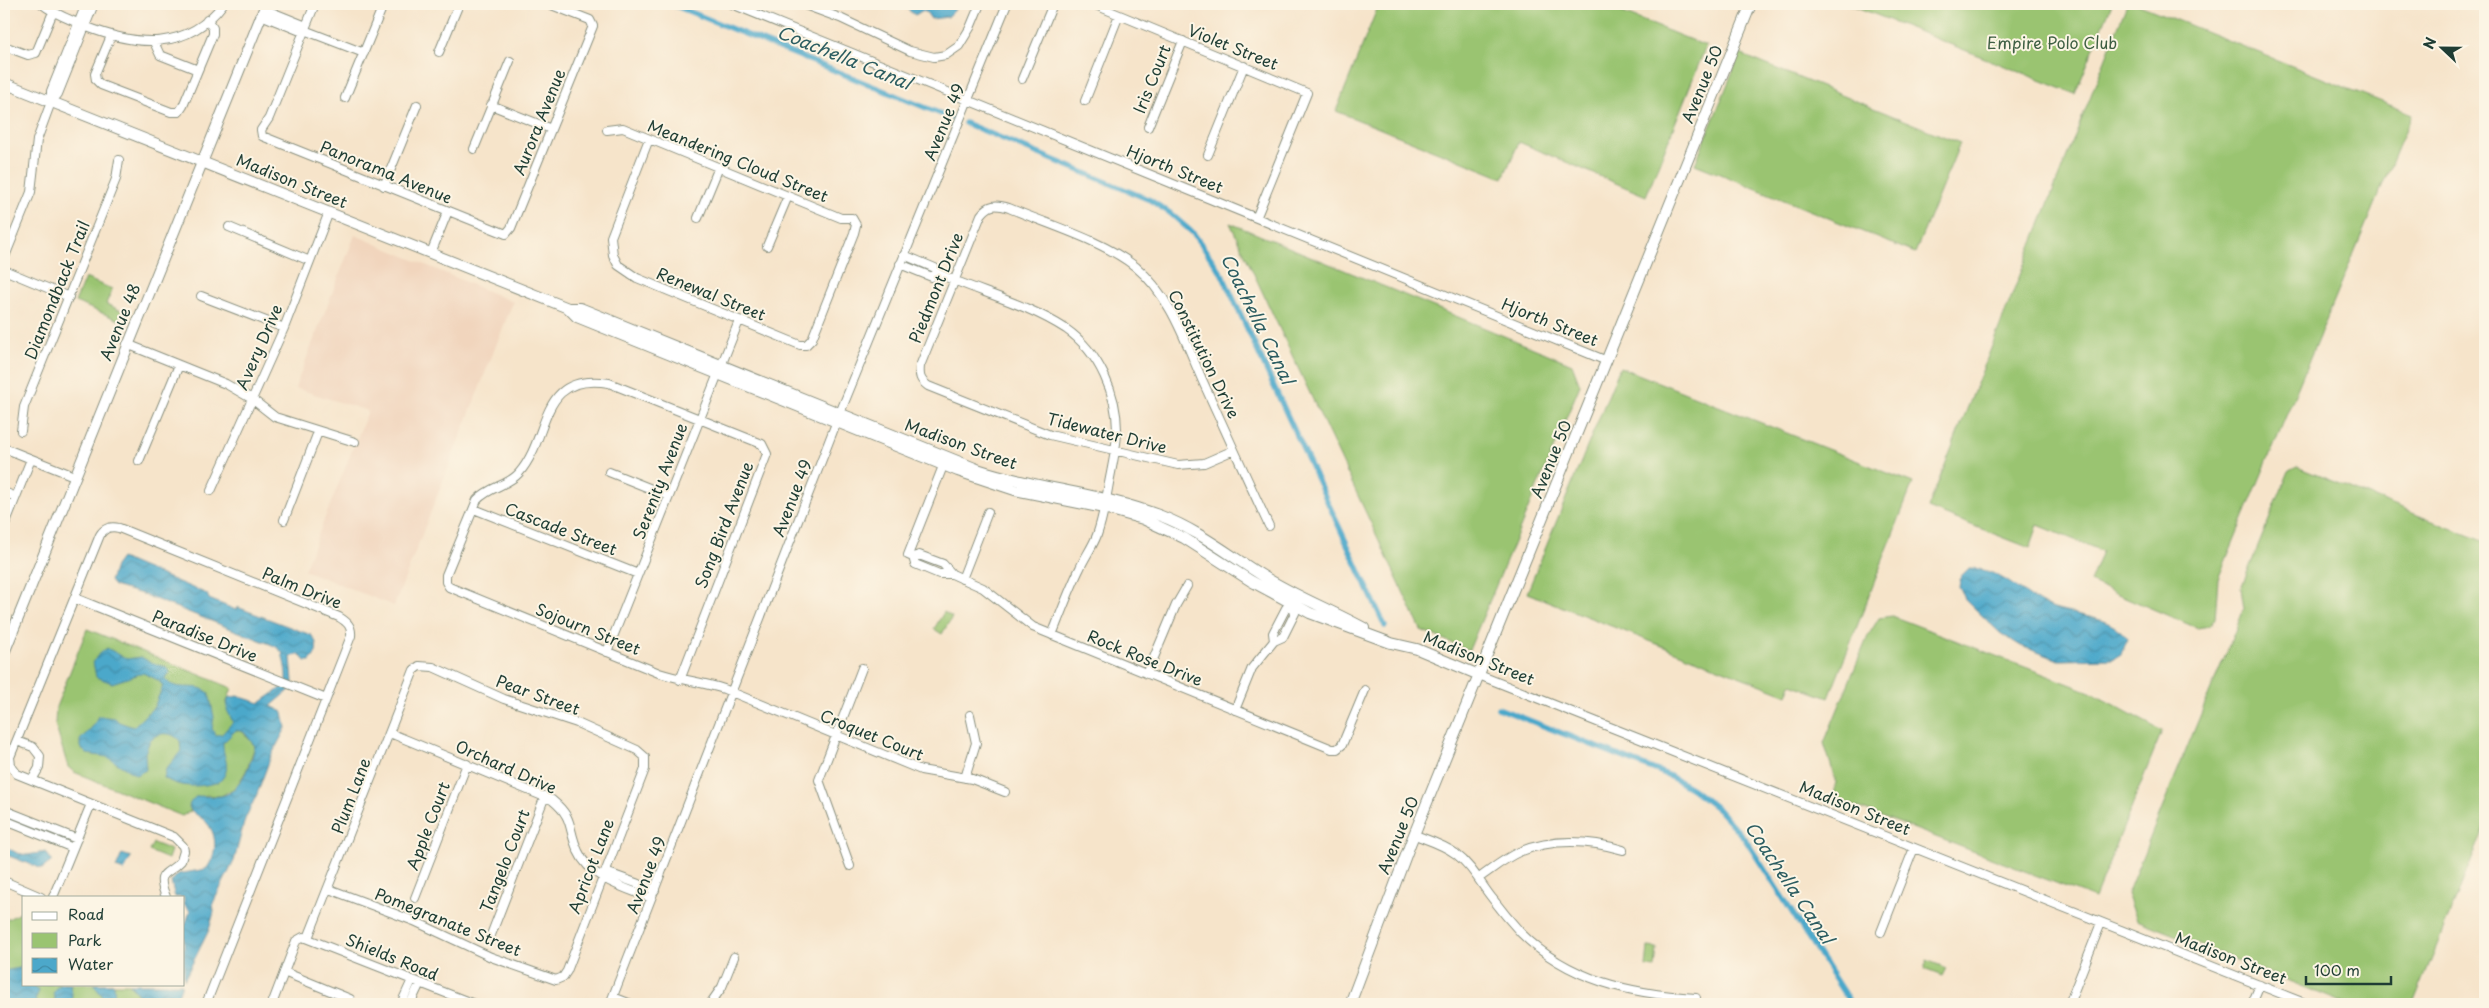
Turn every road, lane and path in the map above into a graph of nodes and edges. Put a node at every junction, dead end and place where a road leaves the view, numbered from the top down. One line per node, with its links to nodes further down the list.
1 (42, 4): 17 (street)
2 (86, 4): 20 (street)
3 (94, 4): 20 (street)
4 (223, 4): 19 (street)
5 (315, 4): 21 (street)
6 (459, 4): 26 (street)
7 (549, 4): 40 (street, Aurora Avenue)
8 (732, 4): 35 (street, Hjorth Street)
9 (802, 4): 10 (street)
10 (980, 4)
11 (1007, 4): 35 (street, Avenue 49)
12 (1054, 4): 31 (street)
13 (1093, 4): 18 (street, Violet Street)
14 (1751, 4): 74 (main road, Avenue 50)
15 (382, 8): 27 (street)
16 (264, 9): 21 (street); 46 (main road, Avenue 48)
17 (54, 12): 20 (street); 25 (street)
18 (1120, 15): 23 (street, Violet Street); 34 (street)
19 (208, 20): 24 (street); 30 (street)
20 (82, 24): 22 (street); 36 (street)
21 (304, 29): 27 (street); 48 (street, Panorama Avenue)
22 (111, 36): 24 (street); 30 (street)
23 (1183, 41): 29 (street, Violet Street); 39 (street, Iris Court)
24 (154, 42): 30 (street)
25 (4, 46)
26 (439, 52)
27 (364, 53): 33 (street)
28 (510, 61): 38 (street)
29 (1244, 66): 44 (street); 53 (street, Violet Street)
30 (198, 70)
31 (1022, 79)
32 (4, 83): 36 (main road, Madison Street)
33 (345, 98)
34 (1085, 100)
35 (967, 101): 53 (street, Hjorth Street); 59 (street, Avenue 49)
36 (51, 102): 46 (main road, Madison Street); 60 (street)
37 (417, 105): 48 (street)
38 (491, 105): 40 (street); 43 (street)
39 (1148, 127)
40 (551, 129): 56 (street, Aurora Avenue)
41 (607, 130): 42 (street, Meandering Cloud Street)
42 (649, 139): 47 (street, Meandering Cloud Street); 70 (street, Renewal Street)
43 (474, 149)
44 (1208, 155)
45 (119, 160): 69 (street, Diamondback Trail)
46 (201, 161): 52 (main road, Madison Street); 72 (main road, Avenue 48)
47 (719, 168): 49 (street, Meandering Cloud Street); 54 (street)
48 (384, 186): 51 (street, Panorama Avenue)
49 (788, 196): 57 (street); 73 (street, Meandering Cloud Street)
50 (986, 207): 67 (street, Piedmont Drive); 86 (street, Constitution Drive)
51 (448, 211): 56 (street, Panorama Avenue); 58 (street)
52 (329, 212): 58 (main road, Madison Street); 61 (street, Avery Drive)
53 (1257, 216): 74 (street, Hjorth Street)
54 (698, 218)
55 (228, 227): 61 (street)
56 (506, 234)
57 (767, 246)
58 (431, 253): 76 (main road, Madison Street)
59 (904, 255): 62 (street); 63 (street, Avenue 49)
60 (4, 259)
61 (310, 261): 71 (street, Avery Drive)
62 (924, 263): 65 (street); 66 (street)
63 (900, 264): 65 (street); 79 (street, Avenue 49)
64 (4, 270): 69 (street)
65 (920, 272): 66 (street)
66 (938, 273): 67 (street)
67 (954, 281): 77 (street, Piedmont Drive); 85 (street)
68 (201, 296): 71 (street)
69 (69, 297): 81 (street, Diamondback Trail)
70 (739, 320): 73 (street, Renewal Street); 76 (street, Serenity Avenue)
71 (284, 328): 78 (street, Avery Drive)
72 (127, 344): 75 (street); 91 (main road, Avenue 48)
73 (806, 345)
74 (1607, 361): 117 (main road, Avenue 50)
75 (178, 364): 78 (street); 88 (street)
76 (719, 369): 79 (main road, Madison Street); 80 (street, Serenity Avenue)
77 (921, 380): 85 (street, Tidewater Drive)
78 (252, 399): 82 (street); 93 (street, Avery Drive)
79 (839, 418): 89 (main road, Madison Street); 120 (street, Avenue 49)
80 (699, 419): 94 (street, Serenity Avenue); 97 (street, Song Bird Avenue); 118 (street, Song Bird Avenue)
81 (21, 431)
82 (318, 432): 83 (street); 99 (street)
83 (355, 442)
84 (4, 448): 87 (street)
85 (1114, 450): 86 (street, Tidewater Drive); 96 (street)
86 (1234, 450): 100 (street, Constitution Drive)
87 (31, 459): 91 (street); 95 (street)
88 (139, 461)
89 (945, 461): 96 (main road, Madison Street); 103 (street, Rock Rose Drive)
90 (609, 472): 94 (street)
91 (74, 476): 113 (main road, Avenue 48)
92 (4, 492): 95 (street)
93 (211, 492)
94 (669, 496): 102 (street, Serenity Avenue)
95 (16, 497): 101 (street)
96 (1105, 503): 106 (main road, Madison Street); 109 (street); 111 (main road, Madison Street)
97 (474, 509): 102 (street, Cascade Street); 112 (street, Sojourn Street)
98 (988, 512): 103 (street)
99 (284, 520)
100 (1269, 526)
101 (4, 527)
102 (638, 574): 112 (street, Serenity Avenue)
103 (962, 579): 109 (street, Rock Rose Drive)
104 (1187, 586): 116 (street)
105 (75, 598): 121 (street, Paradise Drive); 121 (street, Palm Drive); 126 (street, Palm Drive)
106 (1293, 606): 107 (street); 108 (street); 111 (main road, Madison Street)
107 (1280, 620): 108 (street); 110 (street)
108 (1289, 625): 110 (street)
109 (1052, 635): 116 (street, Rock Rose Drive)
110 (1274, 641): 122 (street)
111 (1392, 643): 117 (main road, Madison Street)
112 (607, 652): 118 (street, Sojourn Street)
113 (4, 653)
114 (420, 666): 124 (street, Plum Lane); 127 (street, Pear Street)
115 (862, 668): 125 (street)
116 (1148, 674): 122 (street, Rock Rose Drive)
117 (1479, 675): 136 (main road, Avenue 50); 139 (street, Madison Street)
118 (680, 680): 120 (street, Sojourn Street)
119 (1364, 690): 122 (street, Rock Rose Drive)
120 (731, 692): 125 (street, Croquet Court); 146 (street, Avenue 49)
121 (326, 699): 165 (street, Palm Drive)
122 (1235, 710)
123 (970, 715): 129 (street)
124 (390, 734): 128 (street, Orchard Drive); 145 (street, Plum Lane)
125 (837, 736): 129 (street, Croquet Court); 141 (street)
126 (17, 740): 130 (street, Palm Drive); 130 (street)
127 (645, 757): 142 (street, Apricot Lane)
128 (467, 764): 132 (street, Orchard Drive); 150 (street, Apple Court)
129 (965, 778): 131 (street, Croquet Court)
130 (32, 780): 133 (street, Palm Drive)
131 (1005, 792)
132 (545, 796): 142 (street, Orchard Drive); 155 (street, Tangelo Court)
133 (91, 804): 137 (street); 149 (street, Palm Drive)
134 (4, 810): 137 (street)
135 (4, 820): 138 (street)
136 (1414, 835): 143 (street); 153 (main road, Avenue 50)
137 (77, 839): 138 (street)
138 (73, 848): 148 (street)
139 (1914, 848): 152 (street, Madison Street); 154 (street)
140 (1623, 850): 143 (street)
141 (850, 866)
142 (602, 875): 146 (street, Orchard Drive); 151 (street, Orchard Drive); 159 (street, Apricot Lane)
143 (1479, 878): 162 (street)
144 (4, 881): 147 (street)
145 (329, 889): 156 (street, Plum Lane); 159 (street, Pomegranate Street)
146 (655, 890): 151 (street, Avenue 49)
147 (40, 896)
148 (54, 896)
149 (166, 896)
150 (415, 898)
151 (651, 898): 164 (street, Avenue 49)
152 (2101, 923): 161 (street, Madison Street); 174 (street)
153 (1378, 926): 172 (main road, Avenue 50); 173 (main road, Avenue 50)
154 (1880, 932)
155 (491, 935)
156 (308, 938): 158 (street, Shields Road); 160 (street, Shields Road)
157 (734, 957): 171 (street)
158 (284, 972): 163 (street); 166 (street)
159 (556, 980)
160 (416, 981): 167 (street); 168 (street); 169 (street, Shields Road)
161 (2260, 985): 175 (street); 176 (street, Madison Street)
162 (1696, 998)
163 (350, 999)
164 (612, 1001): 170 (street)
165 (206, 1004)
166 (272, 1004)
167 (401, 1004)
168 (410, 1004)
169 (474, 1004)
170 (631, 1004)
171 (710, 1004)
172 (1343, 1004)
173 (1350, 1004)
174 (2069, 1004)
175 (2252, 1004)
176 (2307, 1004)

